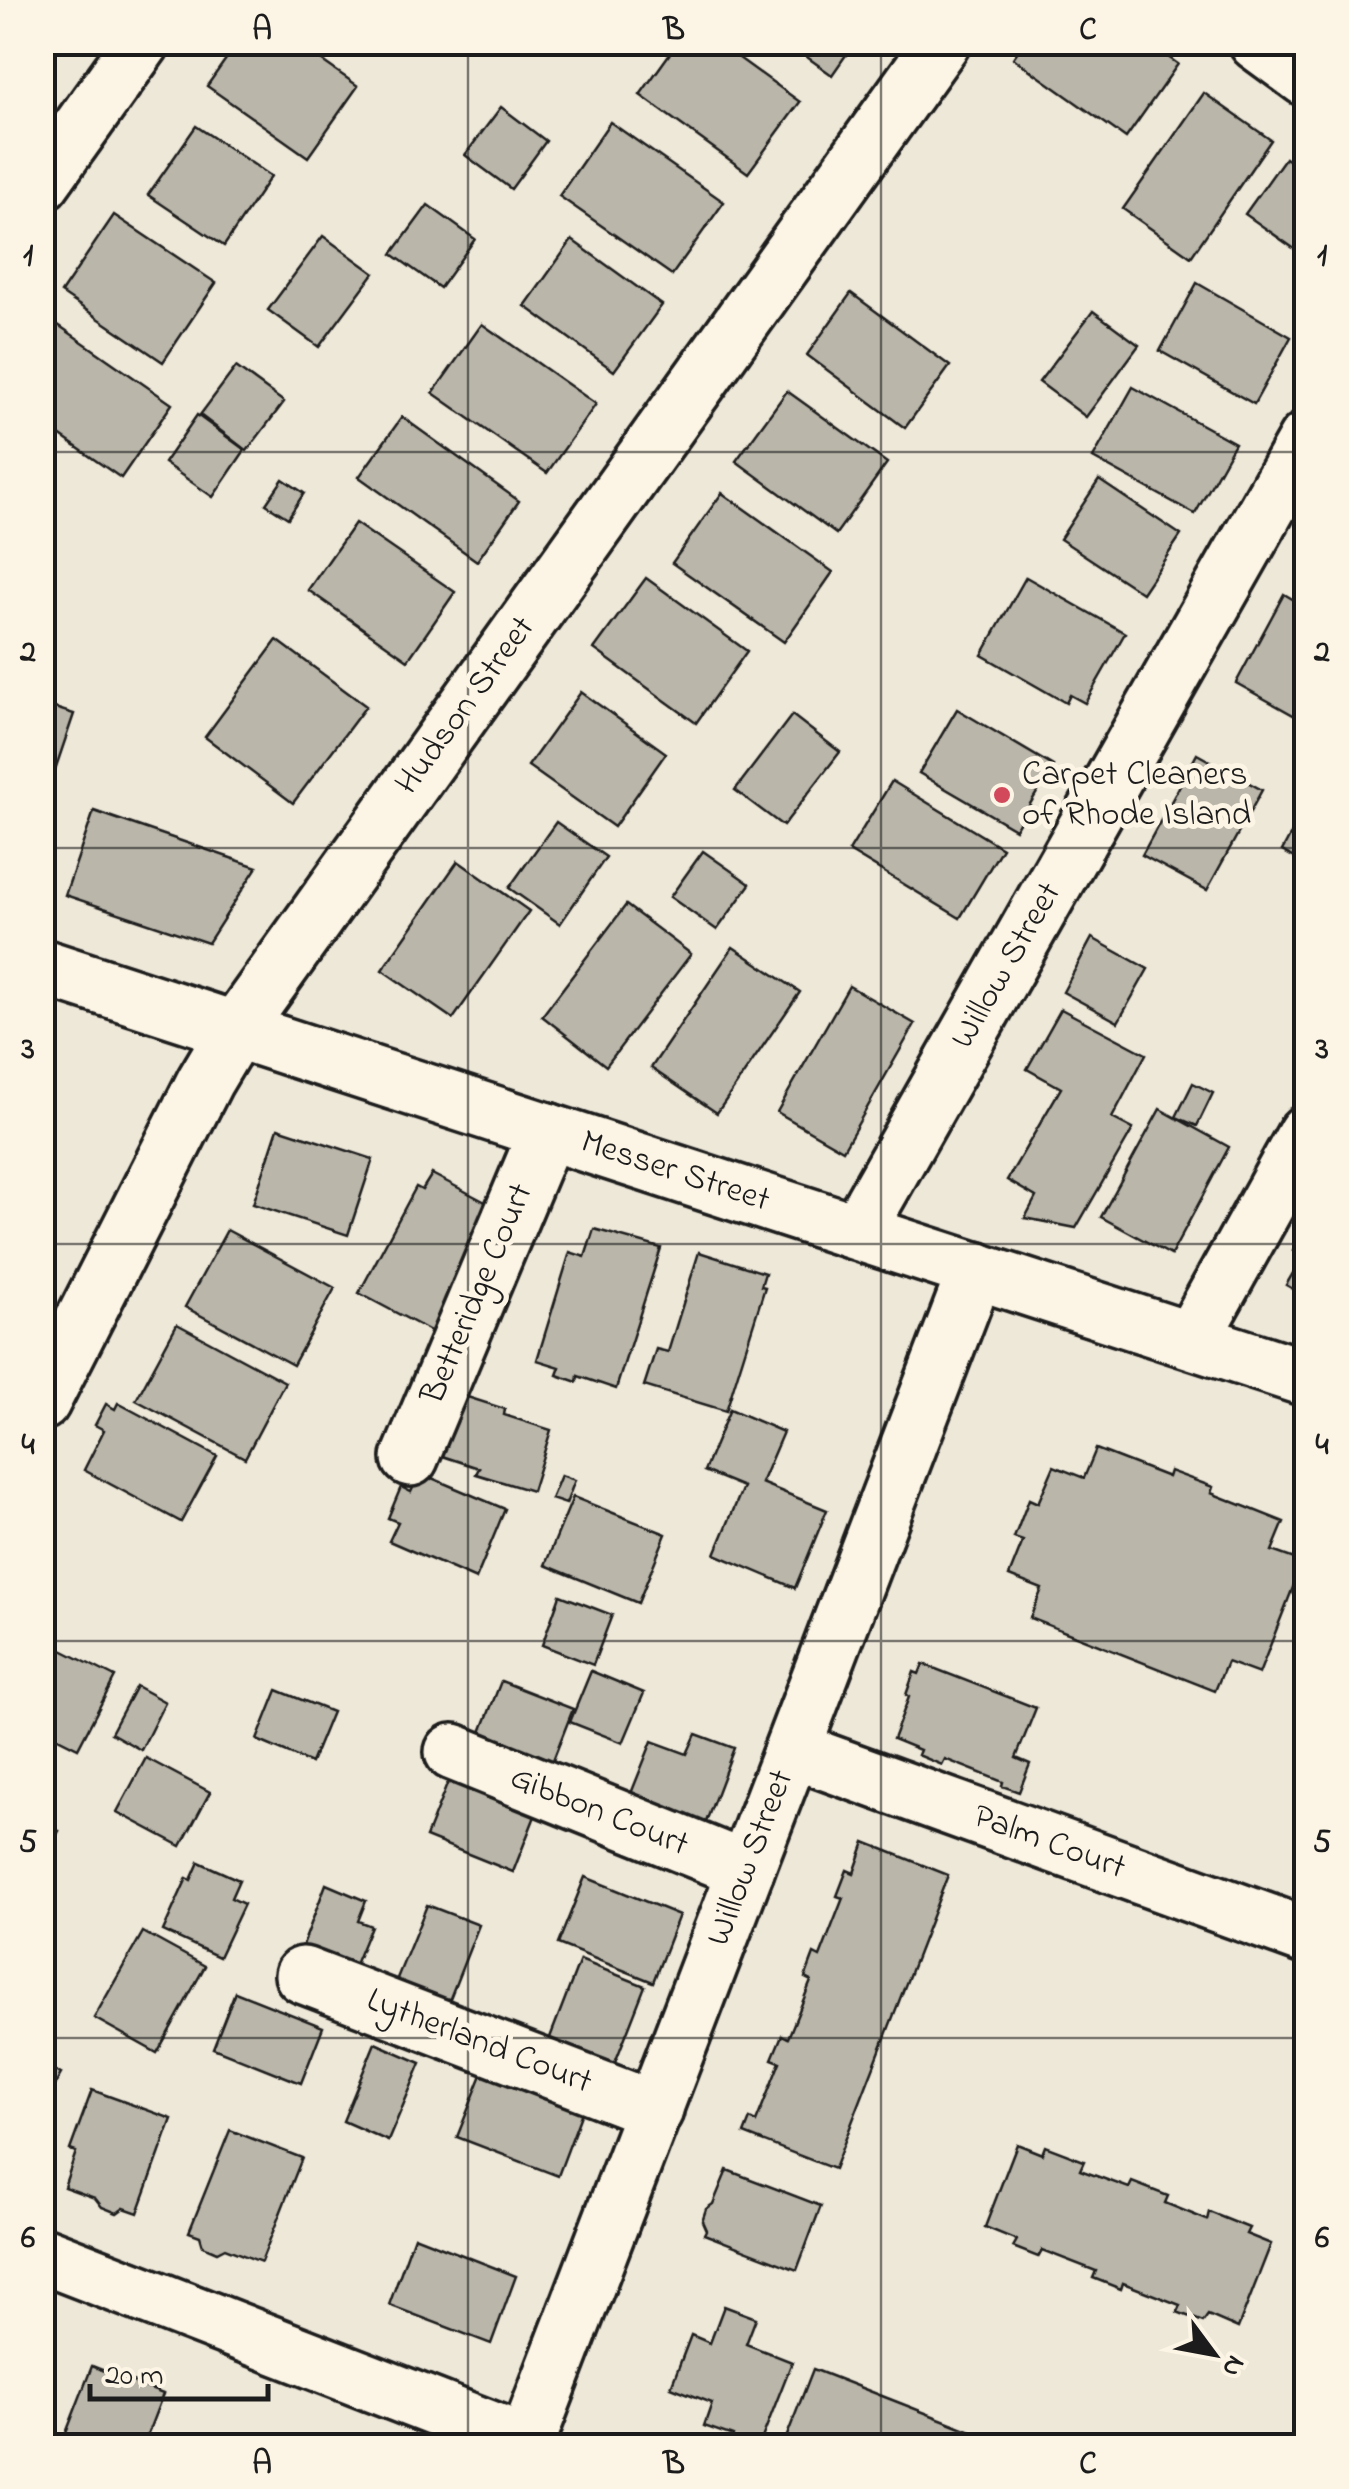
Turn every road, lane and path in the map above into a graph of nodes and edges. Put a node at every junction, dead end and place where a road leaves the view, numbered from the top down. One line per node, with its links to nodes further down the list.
1 (142, 42): 5 (street)
2 (942, 42): 8 (street, Hudson Street)
3 (1258, 42): 4 (street)
4 (1306, 78)
5 (42, 182)
6 (1306, 440): 11 (street, Willow Street)
7 (42, 967): 8 (street, Messer Street)
8 (236, 1029): 9 (street, Messer Street); 15 (street, Hudson Street)
9 (547, 1131): 11 (street, Messer Street); 16 (street, Betteridge Court)
10 (1306, 1133): 13 (street)
11 (857, 1232): 12 (street, Messer Street)
12 (976, 1270): 13 (street, Messer Street); 17 (street, Willow Street)
13 (1191, 1340): 14 (street, Messer Street)
14 (1306, 1378)
15 (42, 1402)
16 (410, 1458)
17 (792, 1750): 19 (street, Willow Street); 20 (street, Palm Court)
18 (452, 1752): 19 (street, Gibbon Court)
19 (746, 1870): 22 (street, Willow Street)
20 (1306, 1936)
21 (303, 1975): 22 (street, Lytherland Court)
22 (655, 2110): 24 (street, Willow Street)
23 (42, 2255): 24 (street)
24 (528, 2446)

